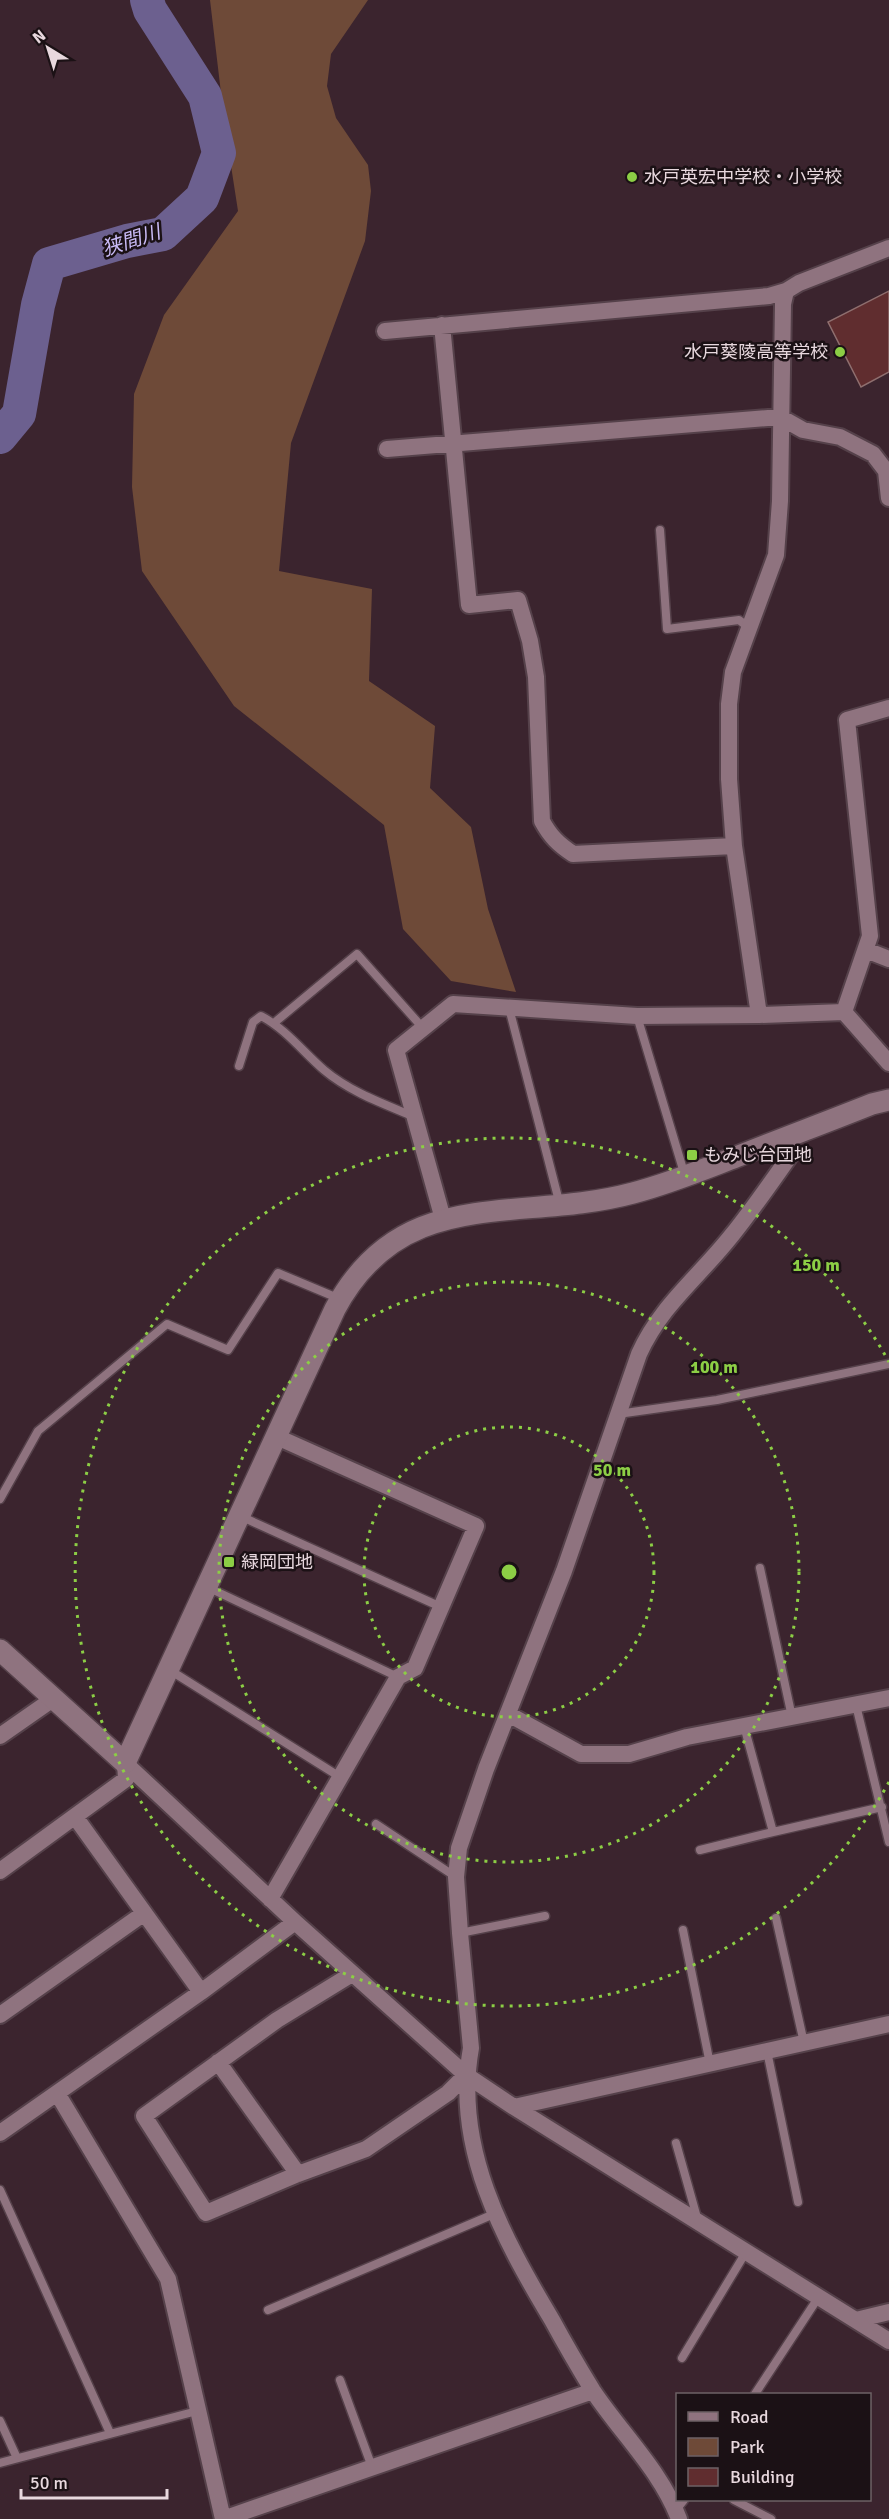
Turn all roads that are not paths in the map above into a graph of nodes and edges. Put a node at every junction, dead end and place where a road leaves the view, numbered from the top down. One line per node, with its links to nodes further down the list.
1 (889, 248): 2 (street)
2 (786, 291): 3 (street); 5 (street)
3 (442, 325): 4 (street); 6 (street)
4 (385, 331)
5 (780, 417): 6 (street); 8 (street); 11 (street)
6 (453, 445): 7 (street); 13 (street)
7 (387, 449)
8 (888, 479): 9 (street)
9 (889, 498)
10 (660, 530): 11 (lane)
11 (748, 627): 13 (street)
12 (889, 708): 14 (street)
13 (734, 846): 18 (street)
14 (866, 950): 15 (street); 17 (street)
15 (889, 959)
16 (509, 1008): 19 (street); 21 (street); 28 (lane)
17 (844, 1011): 18 (street); 22 (street)
18 (759, 1015): 19 (street)
19 (637, 1016): 27 (lane)
20 (274, 1023): 21 (lane); 23 (lane); 25 (lane)
21 (422, 1028): 25 (street)
22 (889, 1064)
23 (239, 1066)
24 (889, 1100): 26 (street)
25 (416, 1118): 29 (street)
26 (788, 1137): 27 (street); 32 (street)
27 (685, 1176): 28 (street)
28 (561, 1205): 29 (street)
29 (443, 1219): 30 (street)
30 (340, 1299): 33 (street); 34 (lane)
31 (889, 1364): 32 (lane)
32 (617, 1414): 45 (street)
33 (277, 1437): 35 (street); 38 (street)
34 (0, 1499)
35 (240, 1516): 37 (street); 38 (lane)
36 (760, 1568): 46 (lane)
37 (207, 1587): 40 (street); 41 (lane)
38 (441, 1607): 41 (street)
39 (0, 1650): 43 (street)
40 (168, 1669): 49 (street); 50 (lane)
41 (398, 1677): 50 (street)
42 (889, 1698): 44 (street)
43 (53, 1699): 48 (street); 49 (street)
44 (856, 1705): 46 (street); 51 (lane)
45 (508, 1714): 47 (street); 58 (street)
46 (792, 1717): 47 (street)
47 (744, 1726): 54 (lane)
48 (0, 1736)
49 (125, 1763): 52 (street); 59 (street)
50 (340, 1777): 59 (street)
51 (882, 1807): 54 (lane); 55 (lane)
52 (76, 1818): 57 (street); 60 (street)
53 (376, 1824): 58 (lane)
54 (773, 1832): 56 (lane)
55 (889, 1842)
56 (700, 1850)
57 (0, 1872)
58 (456, 1877): 65 (street)
59 (270, 1899): 63 (street)
60 (144, 1914): 67 (street); 68 (street)
61 (546, 1916): 65 (lane)
62 (776, 1918): 70 (lane)
63 (295, 1922): 66 (street); 67 (street)
64 (683, 1930): 73 (lane)
65 (459, 1933): 74 (street)
66 (352, 1974): 72 (street); 74 (street)
67 (201, 1992): 75 (street)
68 (0, 2015)
69 (889, 2024): 70 (street)
70 (804, 2043): 71 (street)
71 (767, 2051): 73 (street); 81 (lane)
72 (218, 2062): 79 (street); 79 (street)
73 (710, 2064): 76 (street)
74 (466, 2075): 76 (street); 79 (street); 82 (street)
75 (57, 2093): 77 (street); 94 (street)
76 (514, 2108): 83 (street)
77 (0, 2133)
78 (676, 2143): 83 (lane)
79 (298, 2174)
80 (0, 2190): 96 (lane)
81 (798, 2202)
82 (494, 2214): 86 (lane); 92 (street)
83 (699, 2222): 84 (street)
84 (746, 2252): 85 (street); 90 (lane)
85 (818, 2298): 88 (street); 93 (lane)
86 (268, 2310)
87 (889, 2312): 88 (street)
88 (856, 2320): 89 (street)
89 (889, 2341)
90 (682, 2358)
91 (340, 2380): 99 (lane)
92 (594, 2391): 99 (street); 101 (street)
93 (756, 2393)
94 (197, 2411): 96 (lane); 102 (street)
95 (0, 2421): 97 (lane)
96 (110, 2433): 97 (lane)
97 (17, 2458): 98 (lane)
98 (0, 2463)
99 (372, 2467): 102 (street)
100 (738, 2501): 103 (lane)
101 (680, 2509)
102 (223, 2519)
103 (771, 2519)

